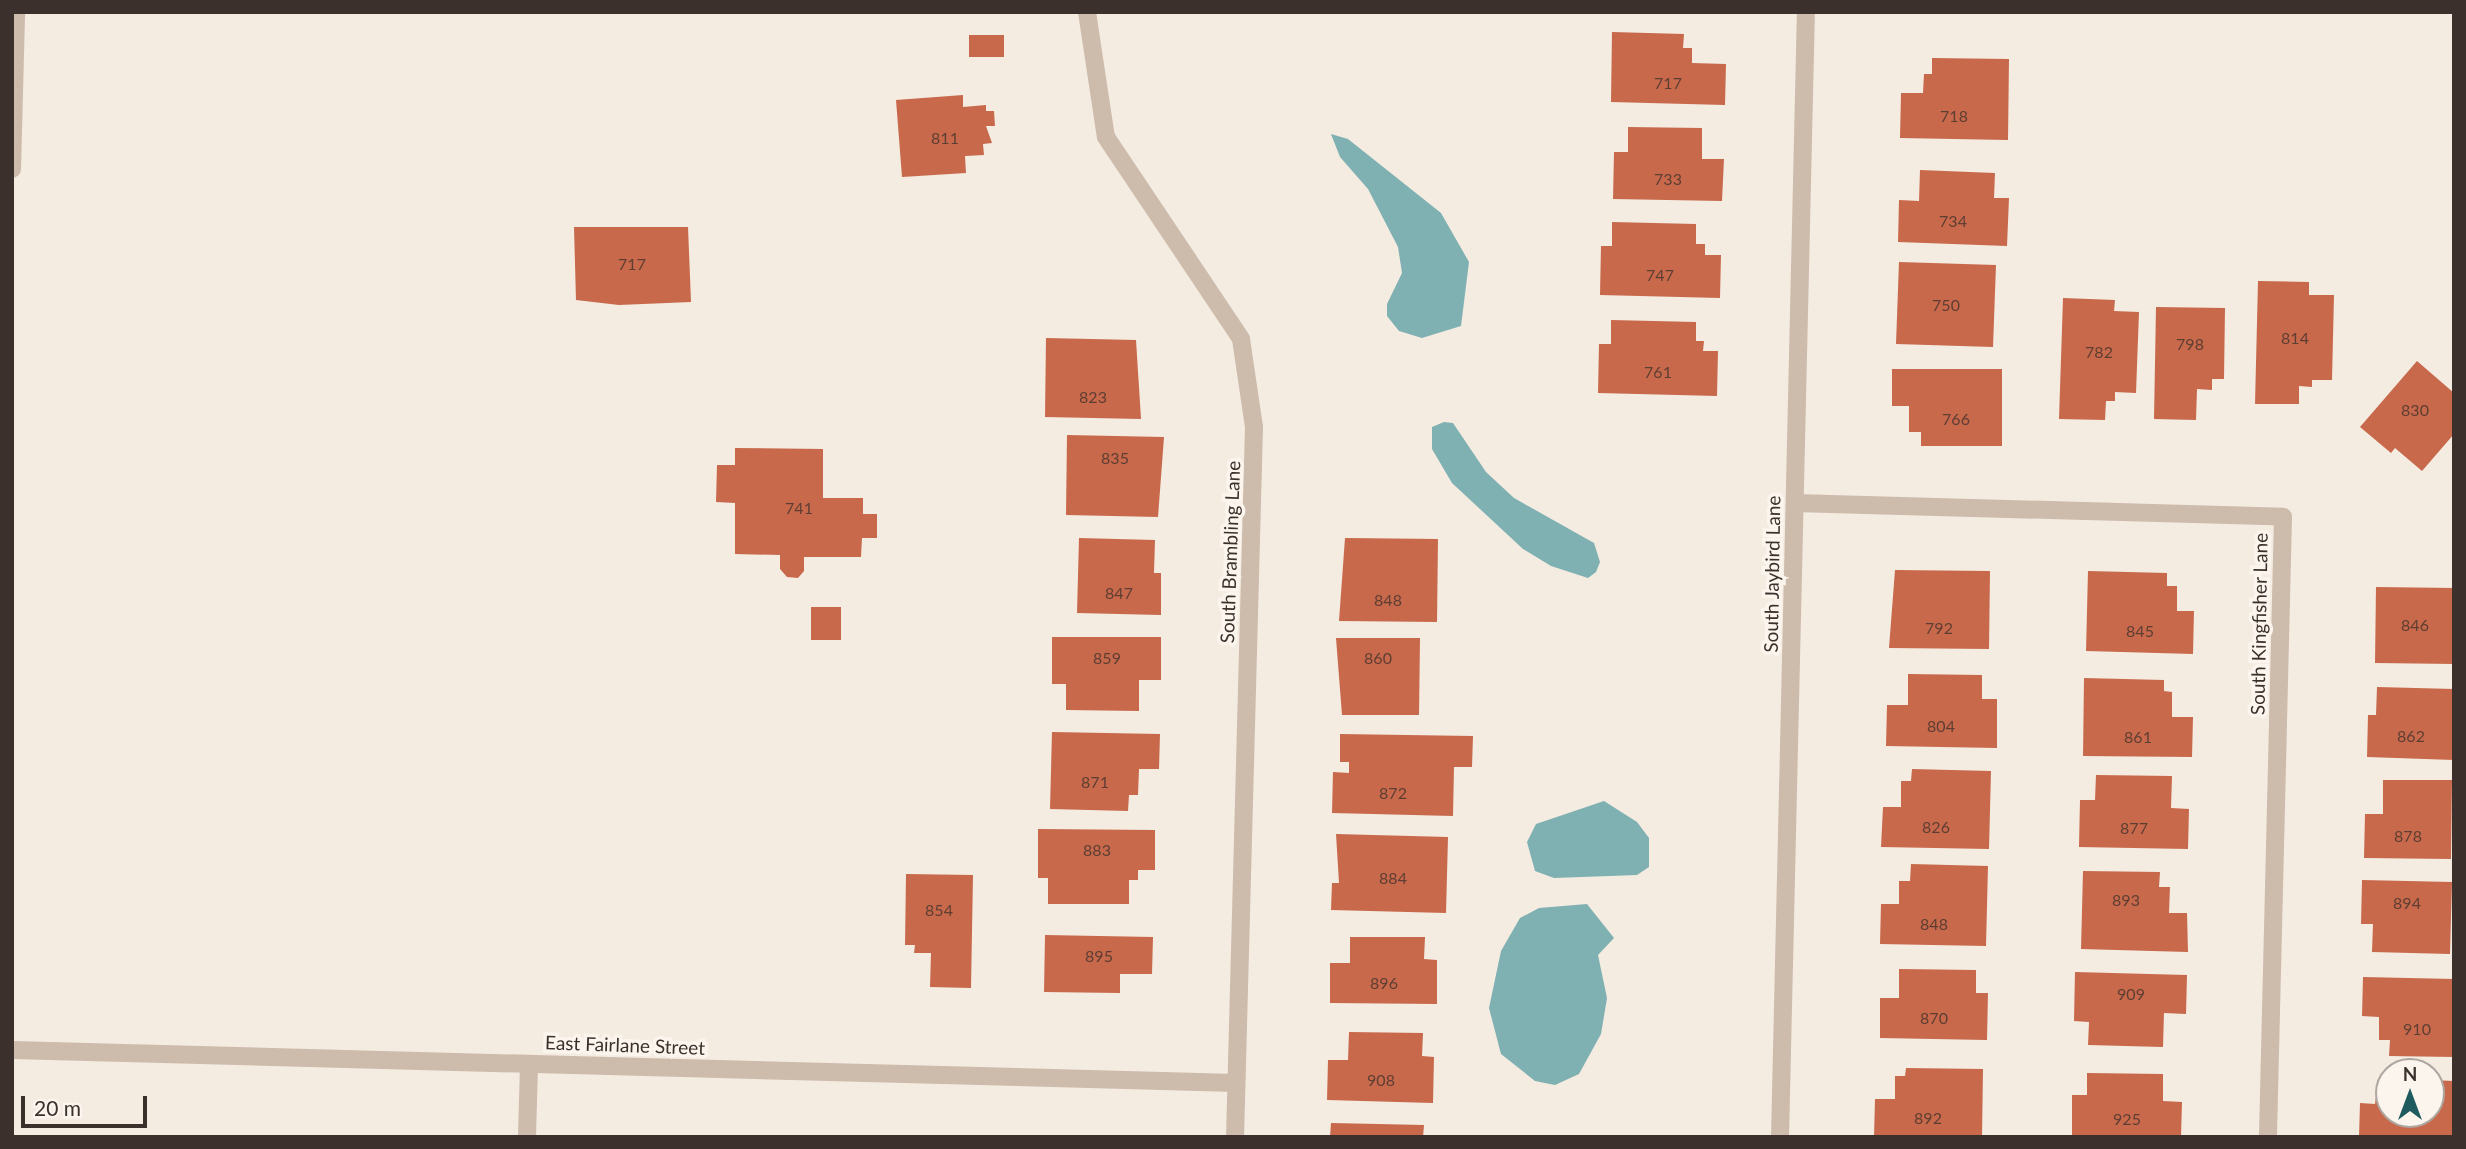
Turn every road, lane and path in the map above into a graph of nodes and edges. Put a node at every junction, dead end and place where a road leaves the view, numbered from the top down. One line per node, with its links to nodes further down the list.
1 (16, 12): 4 (street)
2 (1087, 12): 8 (street, South Brambling Lane)
3 (1806, 12): 5 (street, South Jaybird Lane)
4 (12, 169)
5 (1795, 503): 11 (street, South Jaybird Lane); 12 (street, South Kingfisher Lane)
6 (12, 1050): 7 (street, East Fairlane Street)
7 (529, 1064): 8 (street, East Fairlane Street); 9 (street)
8 (1236, 1083): 10 (street, South Brambling Lane)
9 (527, 1137)
10 (1234, 1137)
11 (1780, 1137)
12 (2268, 1137)

